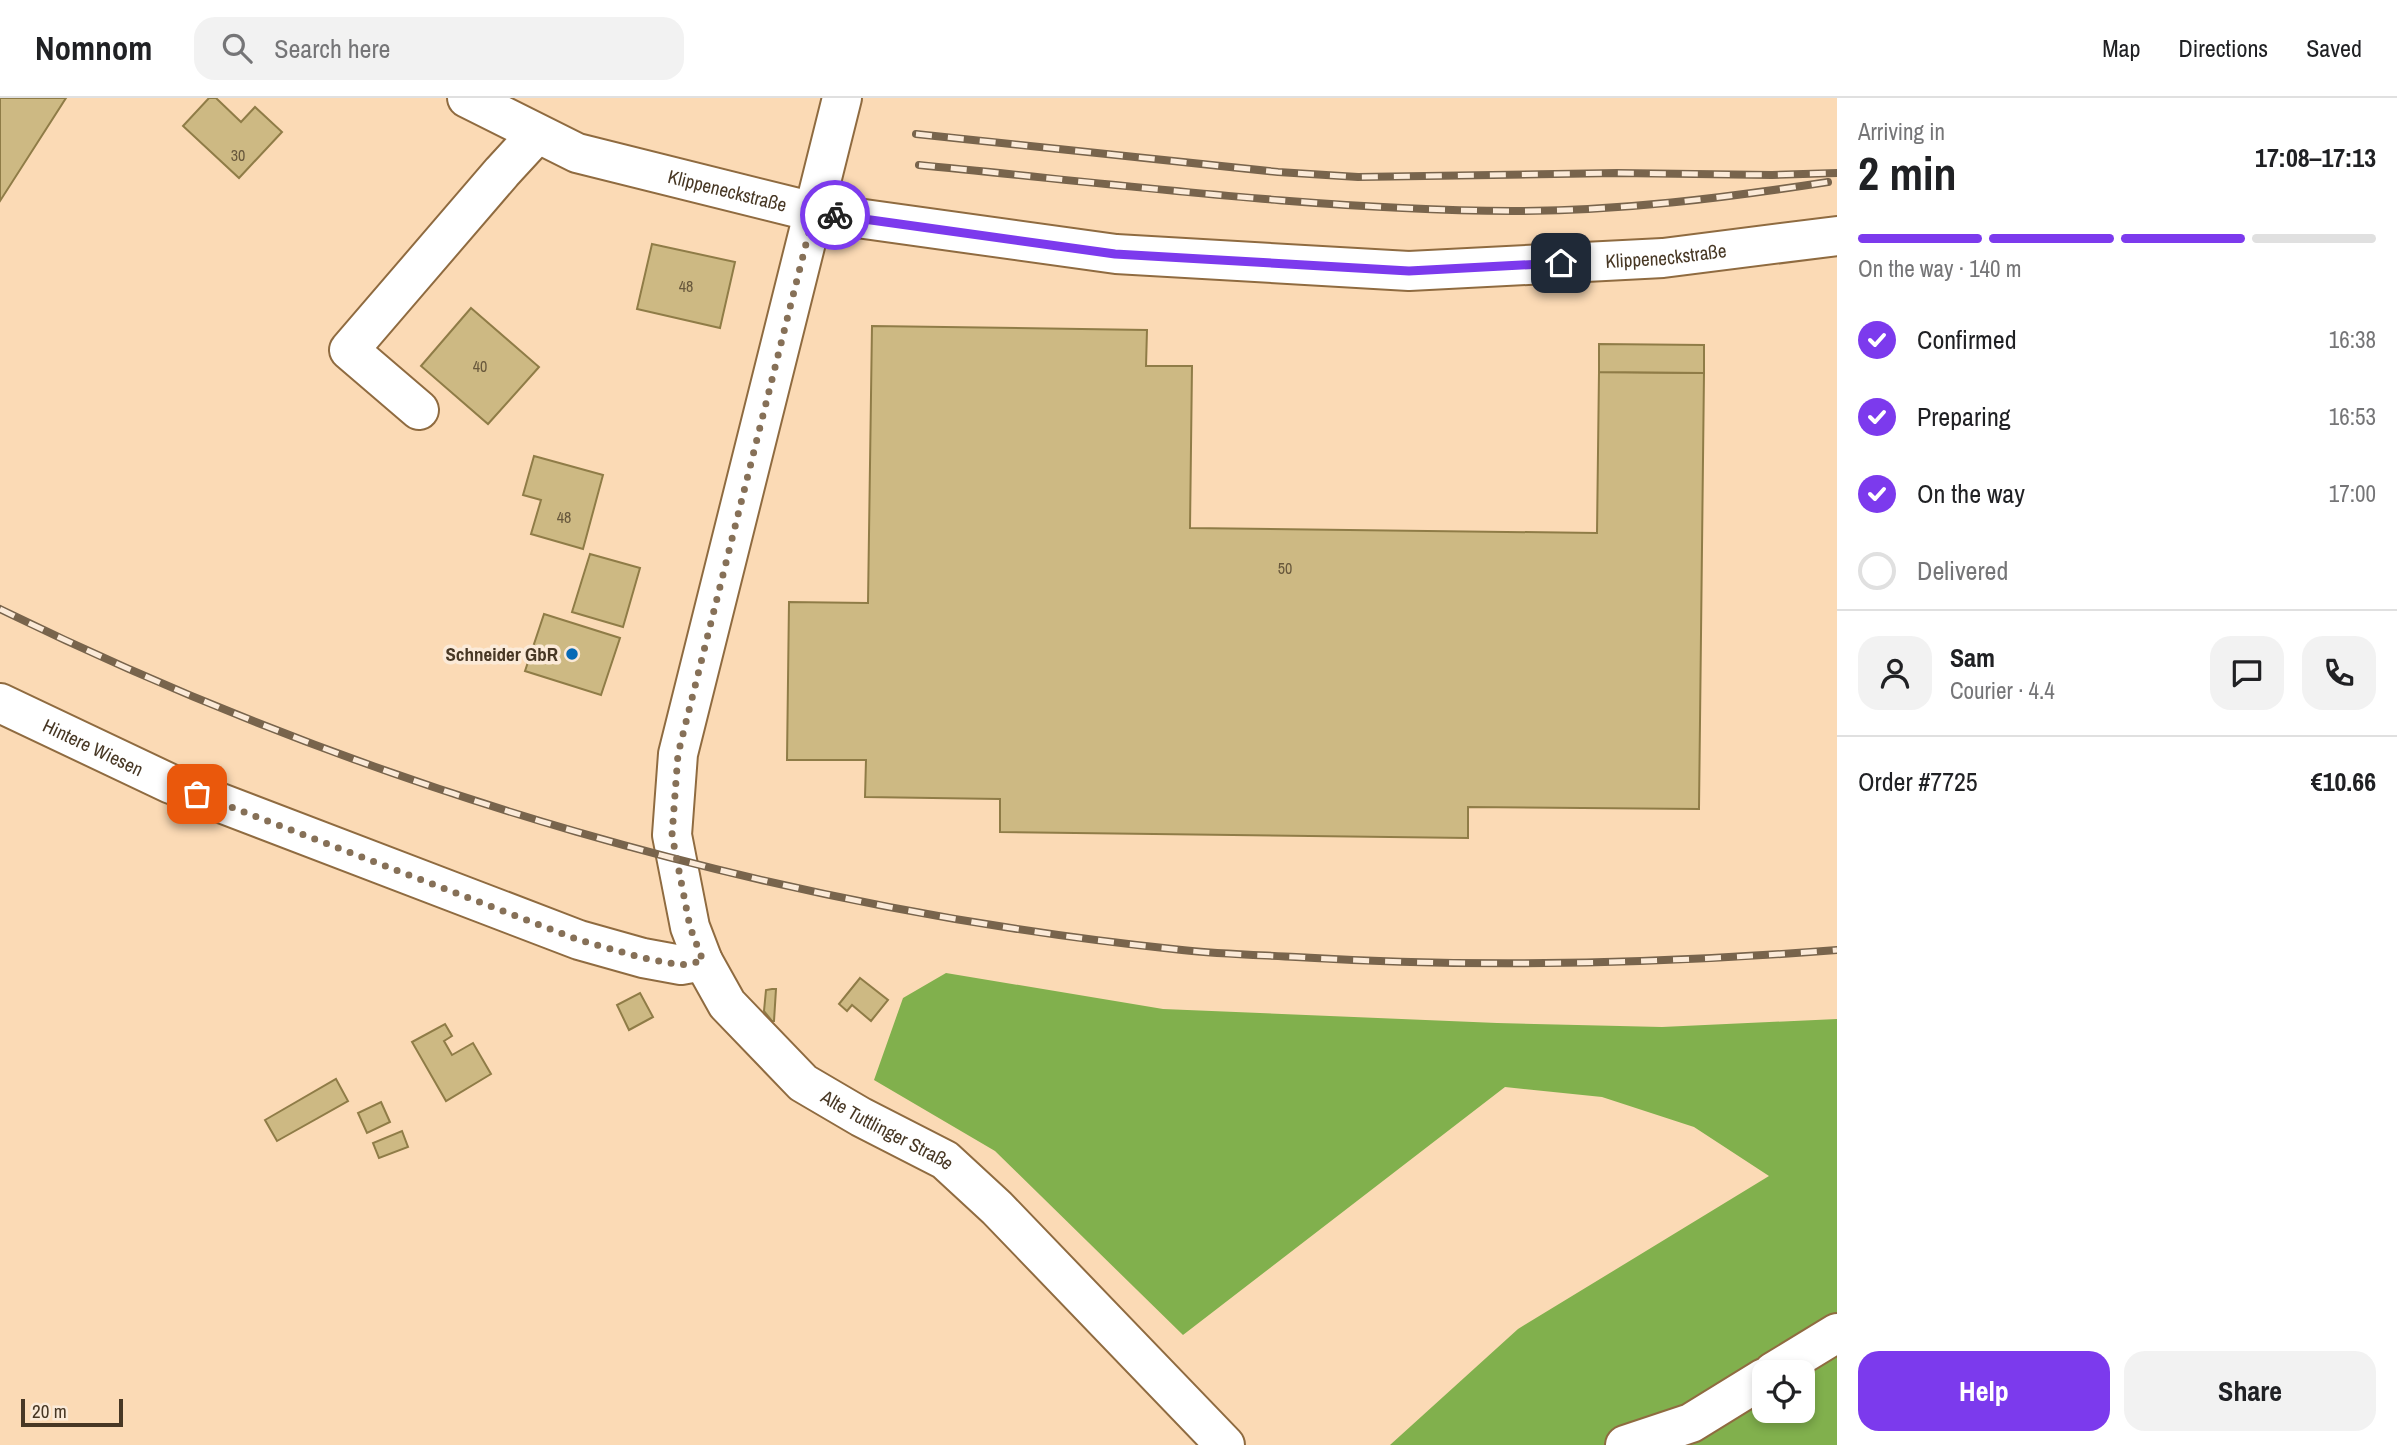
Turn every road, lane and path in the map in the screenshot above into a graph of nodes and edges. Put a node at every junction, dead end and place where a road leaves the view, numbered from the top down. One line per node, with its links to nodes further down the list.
1 (467, 98): 3 (street, Klippeneckstraße)
2 (842, 98): 4 (street, Alte Tuttlinger Straße)
3 (537, 134): 4 (street, Klippeneckstraße); 6 (street)
4 (814, 212): 5 (street, Klippeneckstraße); 8 (street, Alte Tuttlinger Straße)
5 (1837, 236)
6 (419, 410)
7 (0, 702): 8 (street, Hintere Wiesen)
8 (703, 961): 12 (street, Alte Tuttlinger Straße)
9 (1837, 1333): 10 (street)
10 (1793, 1360)
11 (1752, 1385): 13 (street)
12 (1225, 1445)
13 (1625, 1445)

